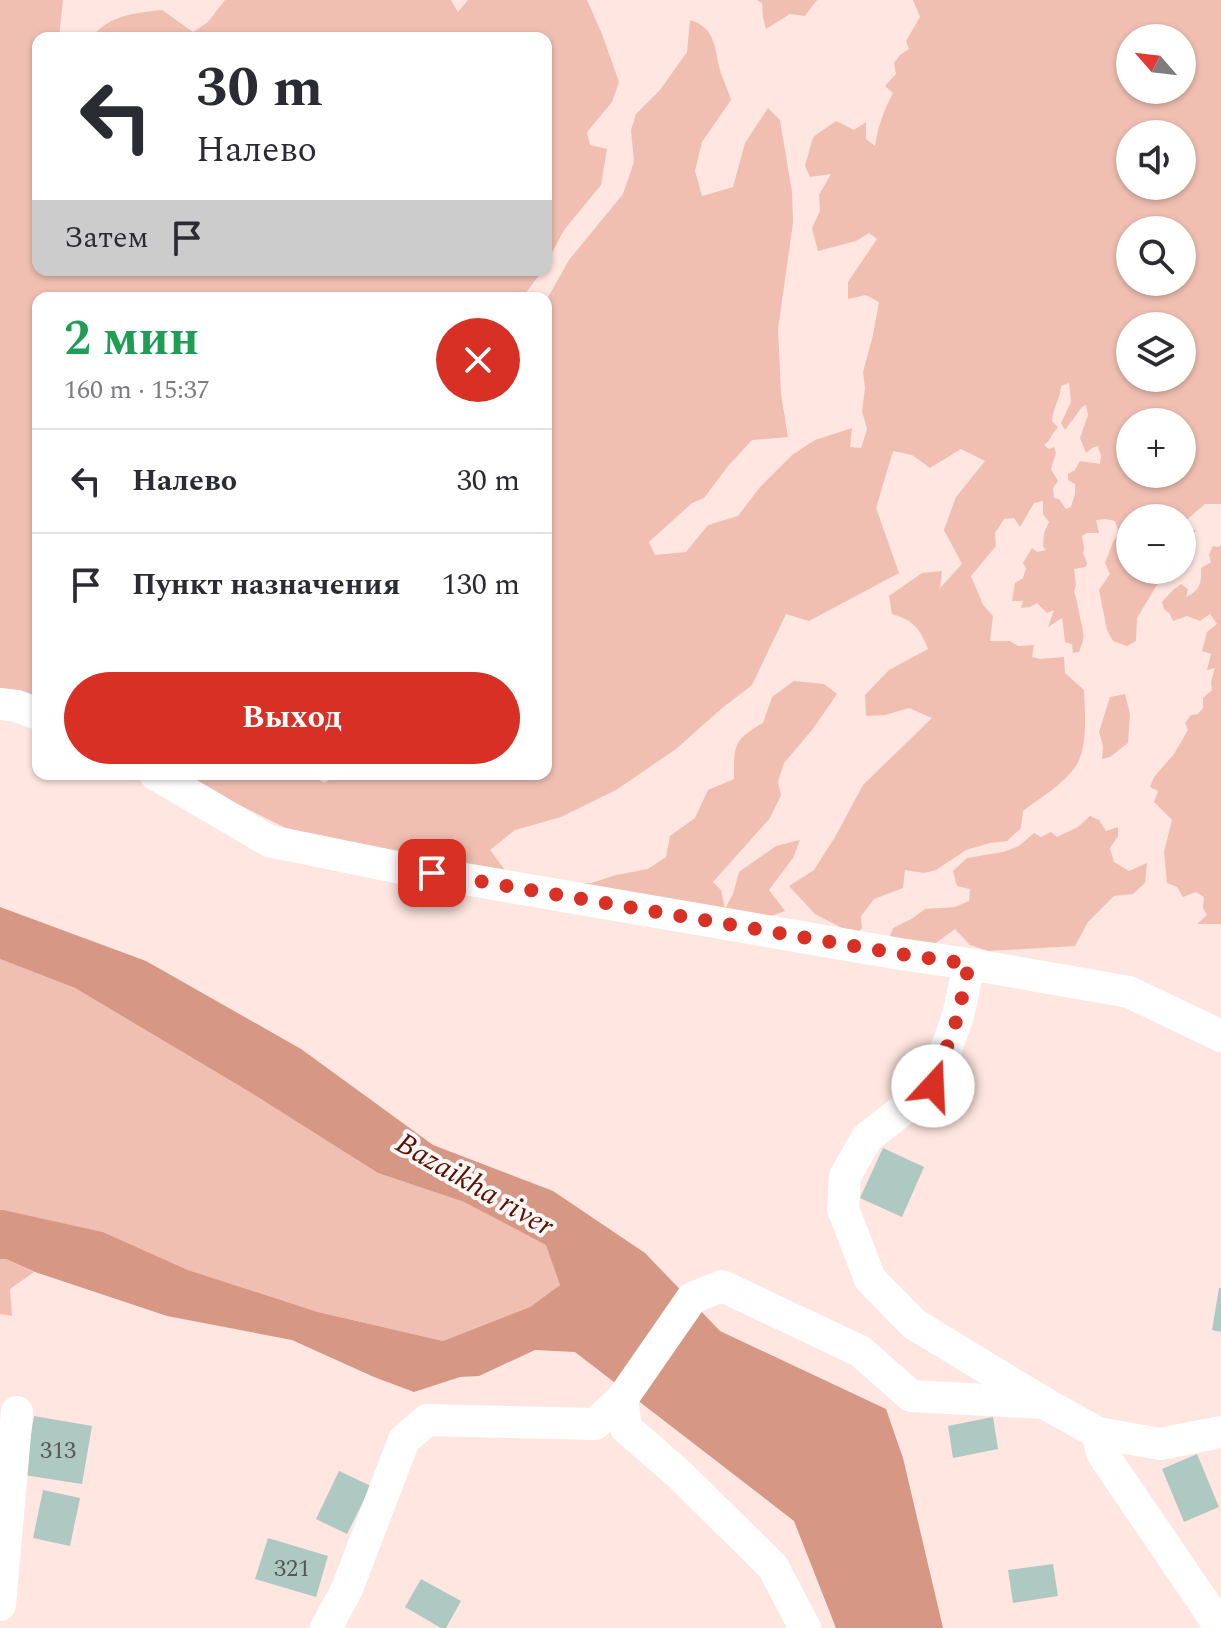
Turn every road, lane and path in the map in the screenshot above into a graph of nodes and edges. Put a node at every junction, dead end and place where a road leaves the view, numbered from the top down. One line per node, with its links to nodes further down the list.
1 (0, 704): 2 (street)
2 (32, 712)
3 (165, 780): 4 (street)
4 (969, 964): 5 (street); 7 (street)
5 (1221, 1036)
6 (622, 1399): 7 (street); 12 (street); 13 (street)
7 (1044, 1403): 10 (street)
8 (17, 1412): 11 (street)
9 (1221, 1432): 10 (street)
10 (1098, 1433): 14 (street)
11 (0, 1605)
12 (326, 1628)
13 (805, 1628)
14 (1221, 1628)

